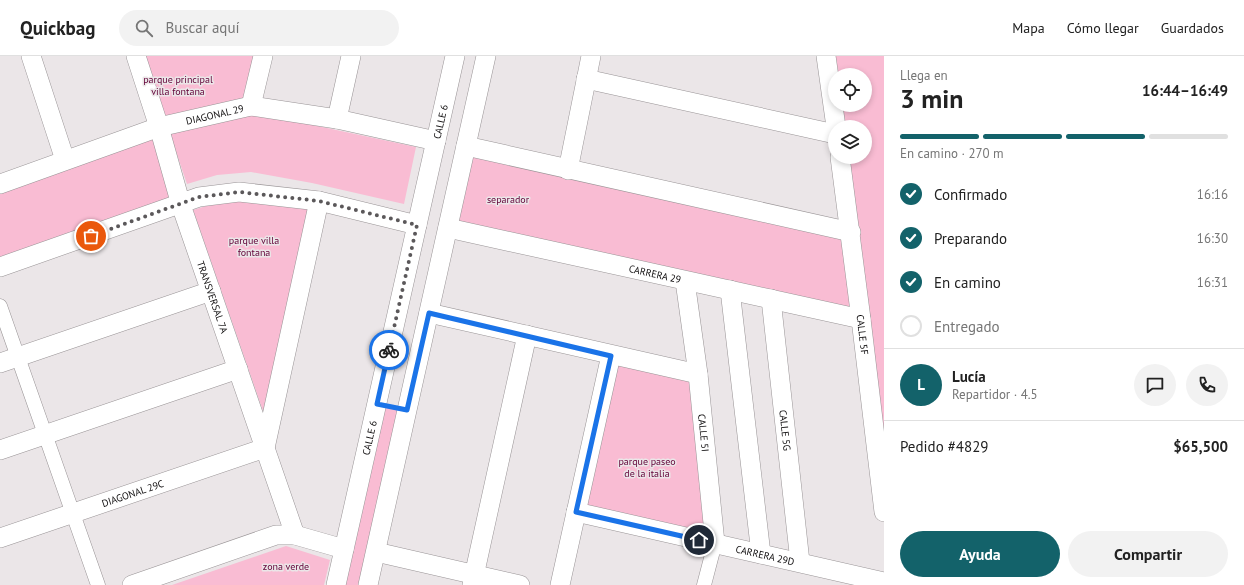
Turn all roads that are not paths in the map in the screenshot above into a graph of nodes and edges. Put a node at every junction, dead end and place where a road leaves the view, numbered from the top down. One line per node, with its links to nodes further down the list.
1 (31, 56): 17 (street)
2 (136, 56): 13 (street, TRANSVERSAL 7A)
3 (263, 56): 10 (street)
4 (351, 56): 11 (street)
5 (455, 56): 15 (street, CALLE 6)
6 (486, 56): 16 (street)
7 (591, 56): 9 (street)
8 (826, 56): 12 (street)
9 (586, 79): 14 (street); 19 (street)
10 (251, 106): 11 (street, DIAGONAL 29); 13 (street, DIAGONAL 29)
11 (337, 119): 15 (street, DIAGONAL 29)
12 (835, 120)
13 (159, 127): 17 (street, DIAGONAL 29); 22 (street, TRANSVERSAL 7A)
14 (828, 132)
15 (436, 141): 23 (street, CALLE 6)
16 (466, 146): 19 (street); 24 (street)
17 (65, 160): 20 (street, DIAGONAL 29)
18 (841, 164): 25 (street, CALLE 5F)
19 (568, 170): 25 (street)
20 (0, 184)
21 (319, 201): 22 (street); 23 (street); 43 (street)
22 (181, 205): 26 (street); 29 (street, TRANSVERSAL 7A)
23 (417, 225): 40 (street, CALLE 6)
24 (448, 228): 27 (street, CARRERA 29); 32 (street)
25 (851, 232): 33 (street, CALLE 5F)
26 (0, 267)
27 (685, 281): 28 (street, CARRERA 29); 39 (street, CALLE 5I)
28 (730, 290): 30 (street, CARRERA 29); 53 (street)
29 (211, 291): 35 (street); 38 (street, TRANSVERSAL 7A)
30 (771, 299): 33 (street, CARRERA 29); 54 (street, CALLE 5G)
31 (0, 306): 35 (street)
32 (429, 313): 34 (street); 41 (street)
33 (862, 319): 46 (street, CALLE 5F)
34 (527, 335): 36 (street); 55 (street)
35 (18, 356): 37 (street); 42 (street)
36 (611, 356): 39 (street); 45 (street)
37 (0, 362)
38 (238, 369): 42 (street); 43 (street, TRANSVERSAL 7A)
39 (698, 374): 50 (street, CALLE 5I)
40 (377, 404): 41 (street); 51 (street, CALLE 6)
41 (407, 410): 52 (street)
42 (45, 434): 44 (street); 47 (street)
43 (265, 448): 47 (street, DIAGONAL 29C); 48 (street, TRANSVERSAL 7A)
44 (0, 450)
45 (576, 512): 50 (street, CARRERA 29D); 62 (street)
46 (884, 512)
47 (73, 513): 49 (street, DIAGONAL 29C); 57 (street)
48 (296, 535): 51 (street); 58 (street)
49 (0, 538)
50 (715, 543): 53 (street, CARRERA 29D); 63 (street, CALLE 5I)
51 (344, 549): 59 (street, CALLE 6)
52 (376, 552): 55 (street); 60 (street)
53 (761, 554): 54 (street, CARRERA 29D)
54 (800, 562): 56 (street, CARRERA 29D)
55 (474, 580): 61 (street)
56 (884, 582)
57 (98, 585)
58 (132, 585)
59 (336, 585)
60 (368, 585)
61 (520, 585)
62 (560, 585)
63 (704, 585)

